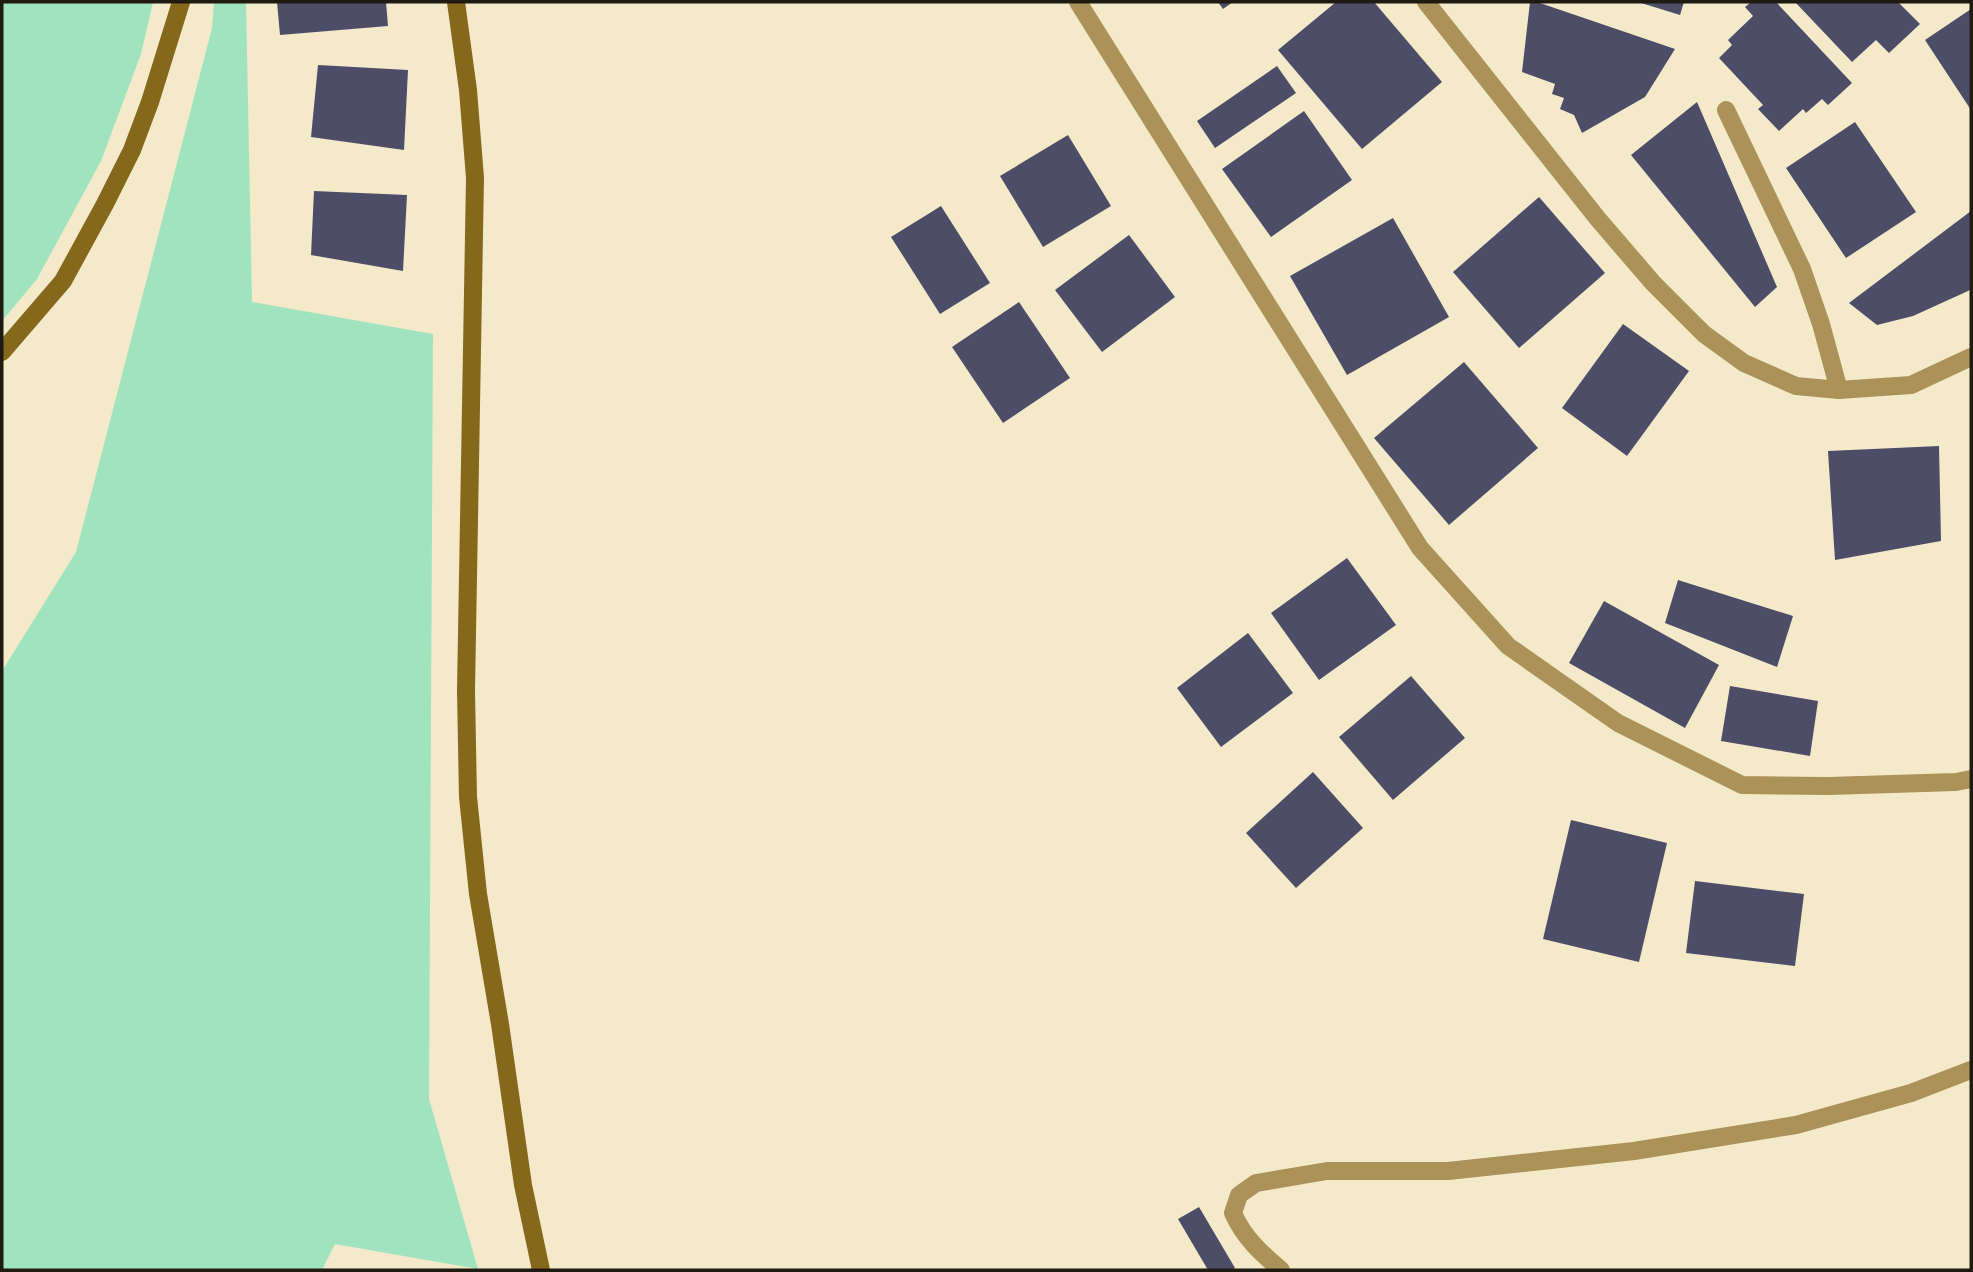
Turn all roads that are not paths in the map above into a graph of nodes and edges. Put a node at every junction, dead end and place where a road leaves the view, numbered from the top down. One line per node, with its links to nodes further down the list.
1 (181, 2): 6 (street)
2 (456, 2): 11 (street)
3 (1078, 2): 9 (street)
4 (1426, 2): 8 (street)
5 (1726, 110): 8 (street)
6 (2, 352)
7 (1971, 357): 8 (street)
8 (1839, 390)
9 (1971, 779)
10 (1971, 1070): 12 (street)
11 (541, 1270)
12 (1282, 1270)

